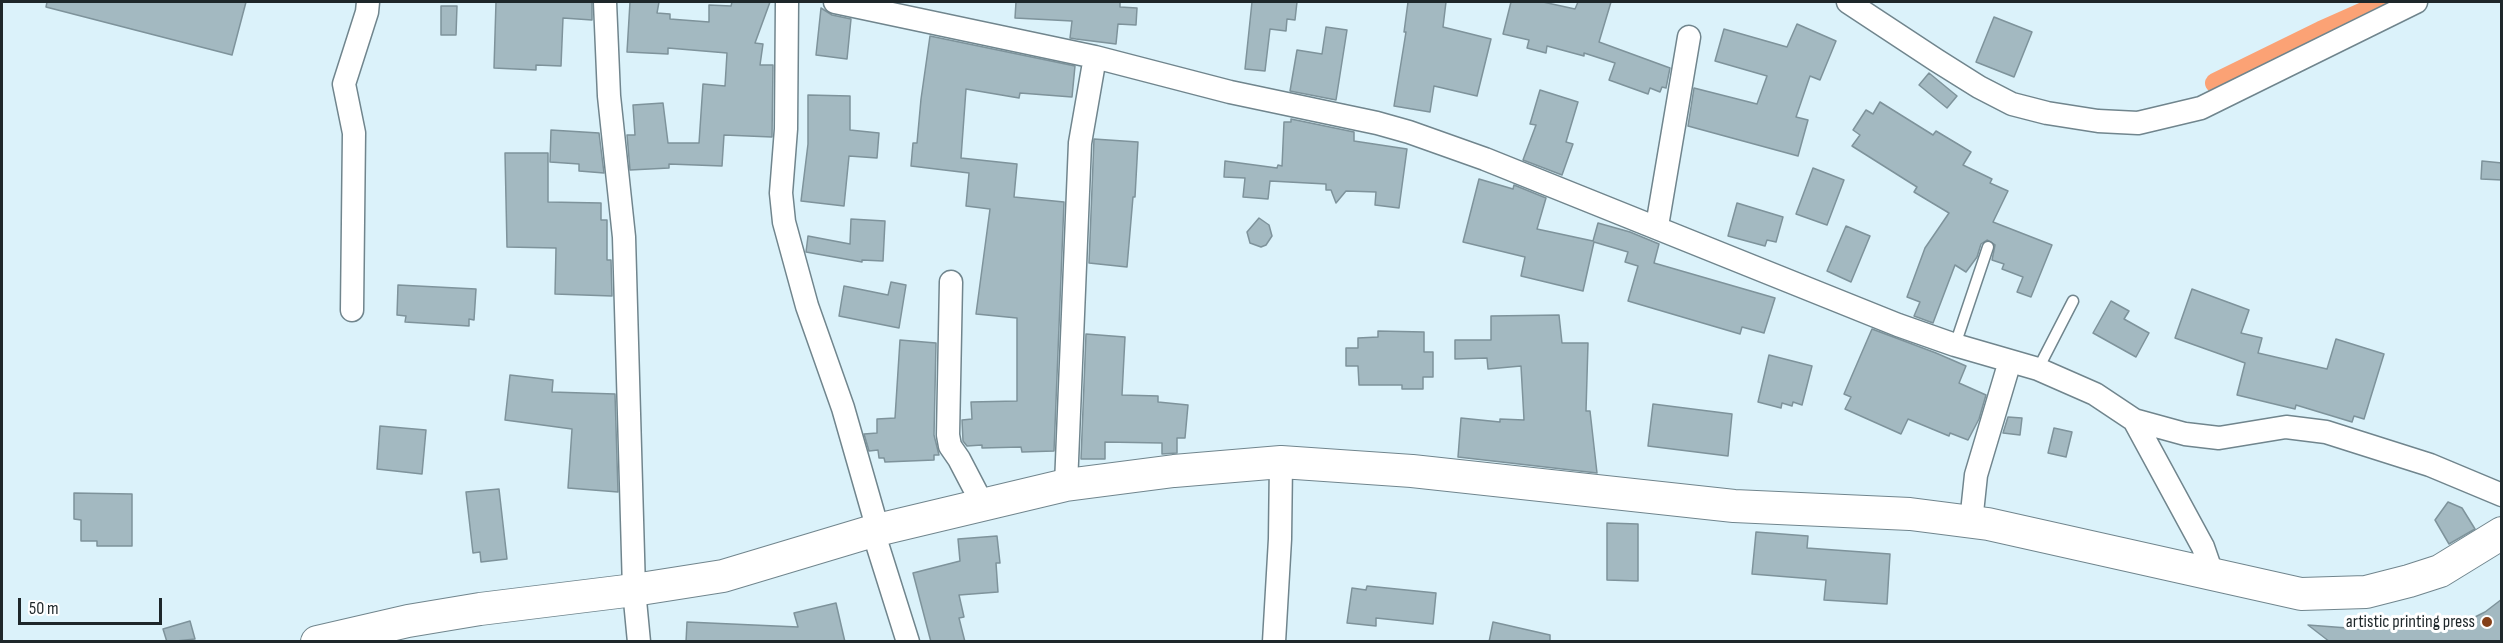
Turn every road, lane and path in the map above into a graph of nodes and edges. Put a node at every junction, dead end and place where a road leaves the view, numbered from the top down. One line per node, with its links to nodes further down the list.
1 (368, 2): 14 (street)
2 (605, 2): 27 (street)
3 (787, 2): 24 (street)
4 (835, 2): 7 (street)
5 (1848, 2): 6 (street)
6 (2416, 2)
7 (889, 7): 9 (street)
8 (1689, 37): 10 (street)
9 (1095, 57): 10 (street); 20 (street)
10 (1657, 226): 15 (street)
11 (1988, 247): 15 (lane)
12 (951, 282): 22 (street)
13 (2073, 301): 17 (lane)
14 (352, 310)
15 (1955, 345): 16 (street)
16 (2010, 361): 17 (street); 23 (street)
17 (2038, 369): 18 (street)
18 (2134, 420): 21 (street); 26 (street)
19 (1281, 462): 20 (main road); 23 (main road); 31 (street)
20 (1066, 485): 22 (main road)
21 (2502, 495)
22 (982, 505): 24 (main road)
23 (1971, 522): 26 (main road)
24 (876, 531): 27 (main road); 30 (street)
25 (2502, 533): 26 (main road)
26 (2213, 576)
27 (634, 590): 28 (main road); 29 (street)
28 (316, 642)
29 (639, 642)
30 (908, 642)
31 (1274, 642)

